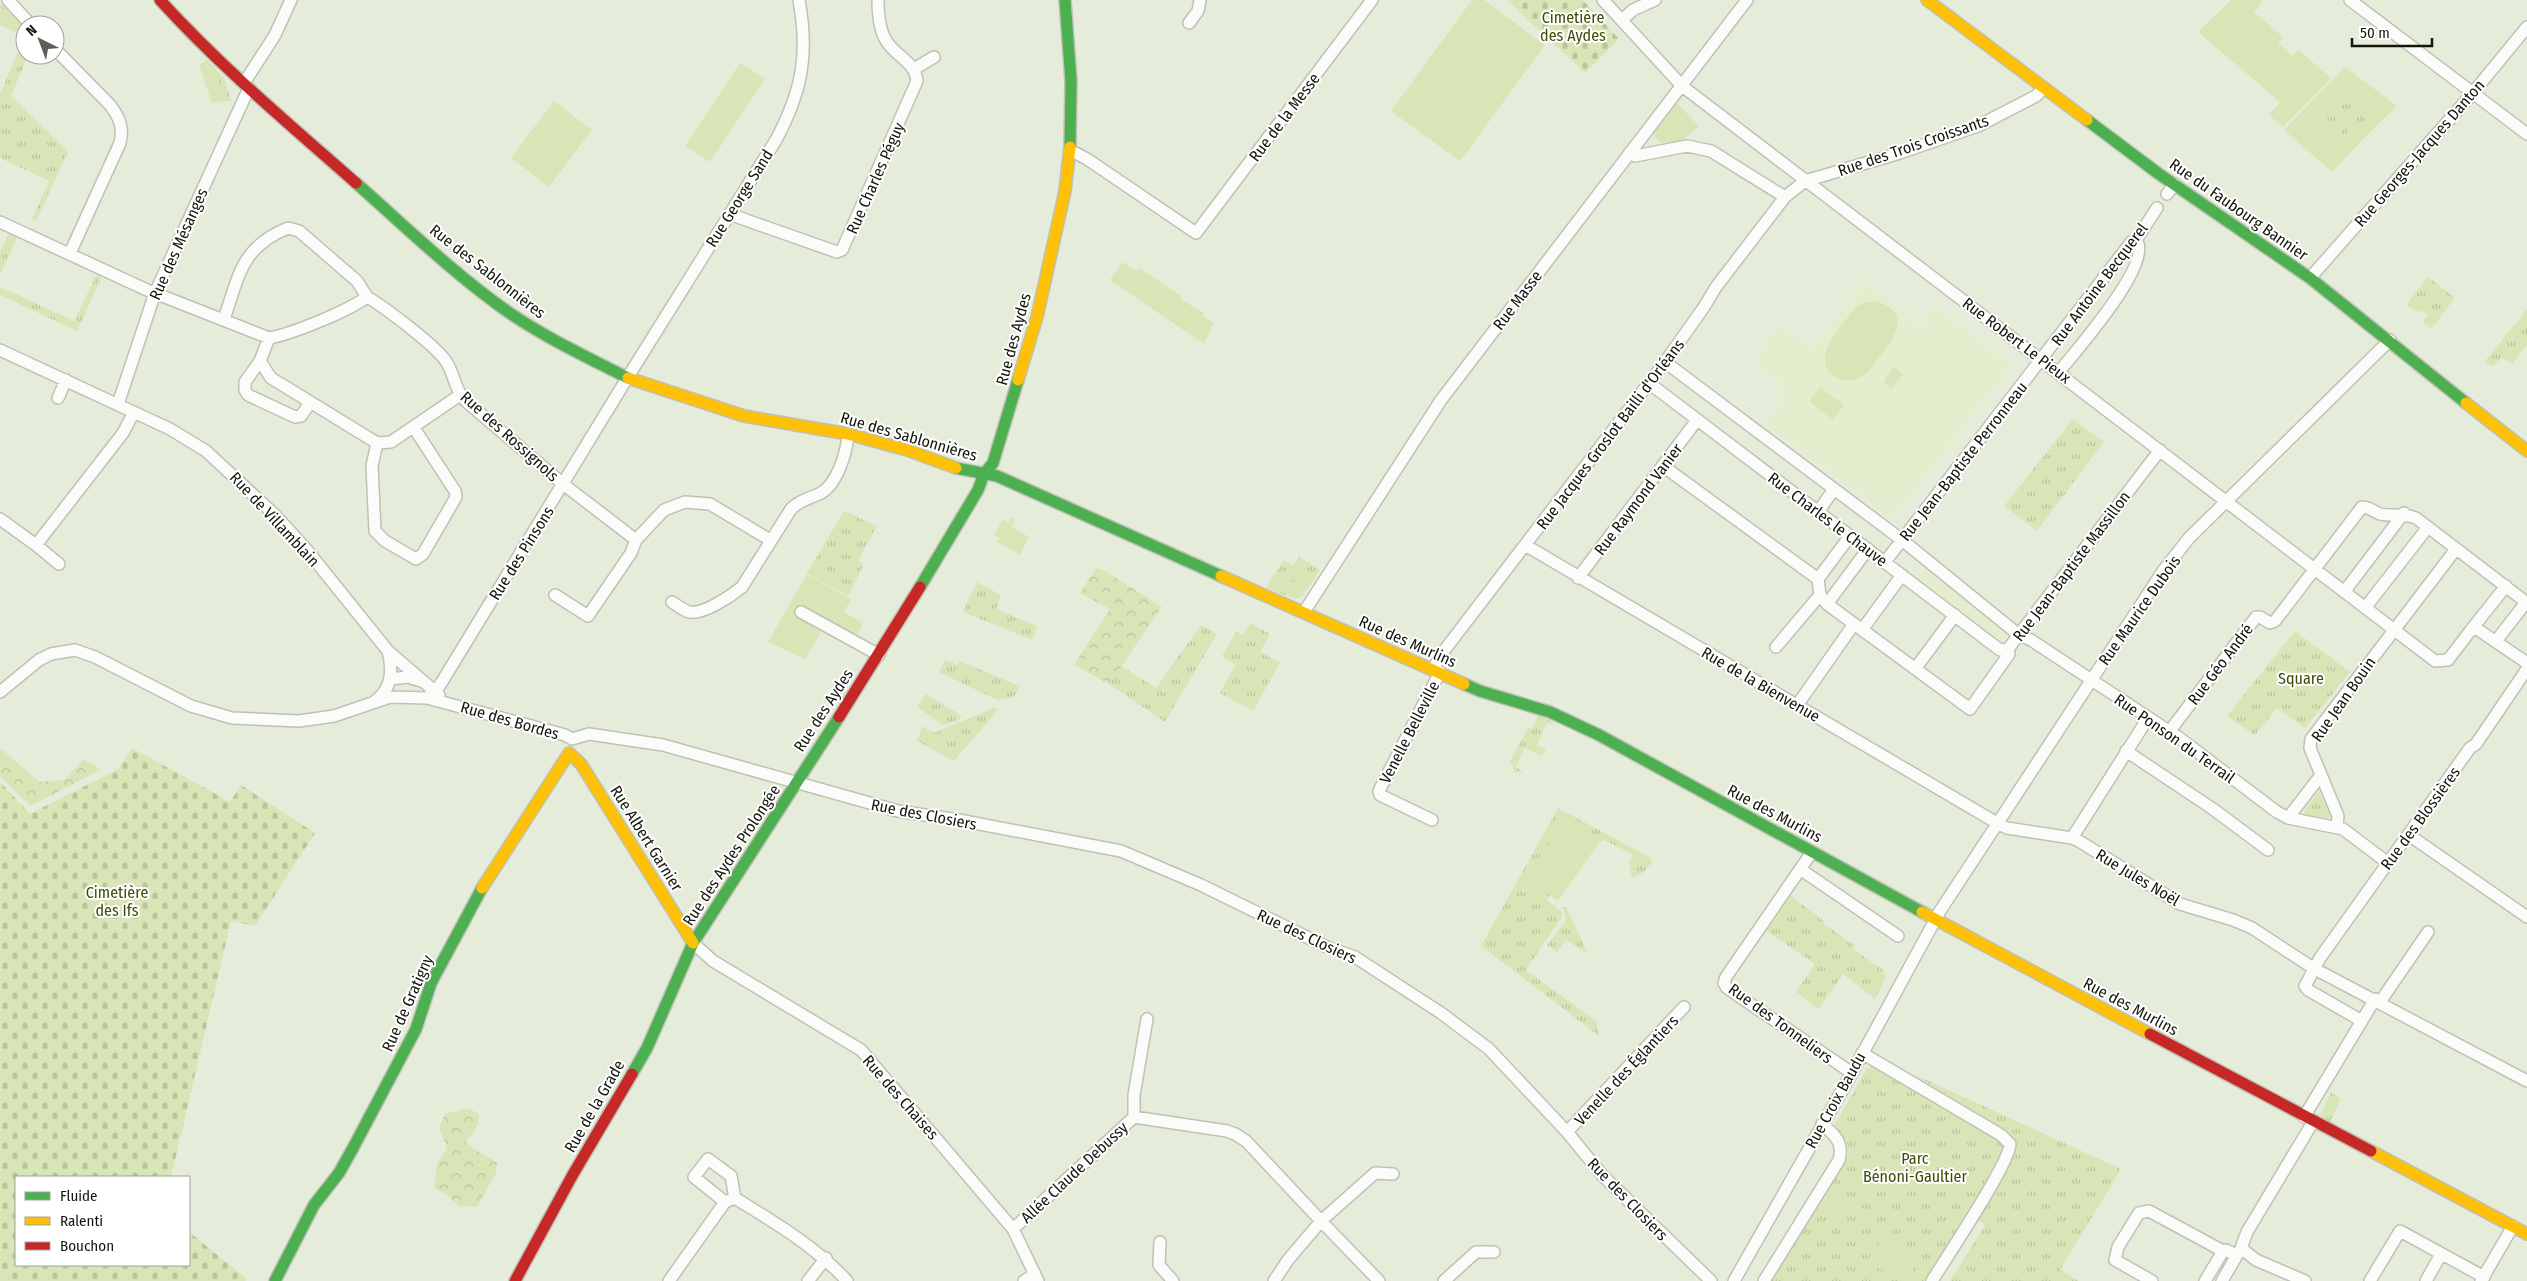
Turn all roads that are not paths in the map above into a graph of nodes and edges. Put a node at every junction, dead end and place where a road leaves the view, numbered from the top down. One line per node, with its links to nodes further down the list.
1 (8, 0): 14 (street)
2 (291, 0): 21 (street, Rue des Mésanges)
3 (798, 0): 33 (street, Rue George Sand)
4 (878, 0): 20 (street)
5 (1065, 0): 26 (street, Rue des Aydes)
6 (1200, 0): 16 (street)
7 (1372, 0): 26 (street, Rue de la Messe)
8 (1603, 0): 15 (street)
9 (1655, 0): 15 (street)
10 (1747, 0): 22 (street, Rue Masse)
11 (1928, 0): 23 (street, Rue du Faubourg Bannier)
12 (2350, 0): 24 (street)
13 (163, 2): 21 (street, Rue des Sablonnières)
14 (22, 15)
15 (1622, 20): 22 (street)
16 (1189, 23)
17 (2527, 27): 24 (street, Rue Georges-Jacques Danton)
18 (934, 57): 20 (street)
19 (65, 59): 36 (street)
20 (914, 69): 33 (street, Rue Charles Péguy)
21 (247, 86): 38 (street, Rue des Mésanges); 49 (street, Rue des Sablonnières)
22 (1682, 86): 27 (street, Rue Masse); 28 (street)
23 (2043, 88): 28 (street, Rue des Trois Croissants); 29 (street, Rue du Faubourg Bannier)
24 (2472, 94): 25 (street); 37 (street, Rue Georges-Jacques Danton)
25 (2527, 134)
26 (1070, 150): 63 (street, Rue des Aydes)
27 (1630, 152): 31 (street); 92 (street, Rue Masse)
28 (1805, 181): 31 (street, Rue des Trois Croissants); 44 (street, Rue Robert Le Pieux)
29 (2175, 184): 30 (street); 37 (street, Rue du Faubourg Bannier)
30 (2167, 194)
31 (1785, 197): 46 (street, Rue Jacques Groslot Bailli d'Orléans)
32 (2157, 208): 35 (street, Rue Antoine Becquerel)
33 (729, 214): 49 (street, Rue George Sand)
34 (0, 222): 36 (street)
35 (2136, 240): 44 (street, Rue Antoine Becquerel); 47 (street)
36 (70, 253): 38 (street)
37 (2310, 278): 42 (street, Rue du Faubourg Bannier)
38 (155, 293): 40 (street); 54 (street, Rue des Mésanges)
39 (367, 296): 40 (street, Rue des Rossignols); 41 (street); 51 (street, Rue des Rossignols)
40 (224, 319): 41 (street)
41 (269, 338): 45 (street)
42 (2390, 340): 61 (street, Rue du Faubourg Bannier); 66 (street, Rue Maurice Dubois)
43 (0, 350): 48 (street, Rue de Villamblain)
44 (2042, 359): 47 (street, Rue Robert Le Pieux); 74 (street, Rue Jean-Baptiste Perronneau)
45 (260, 361): 53 (street); 53 (street)
46 (1665, 362): 50 (street, Rue Jacques Groslot Bailli d'Orléans); 65 (street, Rue Charles le Chauve)
47 (2059, 372): 60 (street, Rue Robert Le Pieux)
48 (66, 380): 52 (street); 54 (street, Rue de Villamblain)
49 (626, 380): 58 (street, Rue des Sablonnières); 64 (street, Rue des Pinsons)
50 (1649, 383): 56 (street, Rue Charles le Chauve); 76 (street, Rue Jacques Groslot Bailli d'Orléans)
51 (460, 395): 57 (street); 64 (street, Rue des Rossignols)
52 (58, 398)
53 (310, 403): 59 (street)
54 (118, 404): 55 (street, Rue de Villamblain)
55 (134, 412): 75 (street); 101 (street, Rue de Villamblain)
56 (1697, 420): 62 (street, Rue Raymond Vanier); 67 (street, Rue Charles le Chauve)
57 (414, 428): 59 (street); 59 (street)
58 (848, 434): 63 (street, Rue des Sablonnières); 73 (street)
59 (377, 443)
60 (2160, 450): 66 (street, Rue Robert Le Pieux); 97 (street, Rue Jean-Baptiste Massillon)
61 (2527, 451)
62 (1662, 466): 83 (street, Rue Raymond Vanier); 84 (street)
63 (984, 474): 92 (street, Rue des Murlins); 102 (street, Rue des Aydes)
64 (563, 484): 72 (street, Rue des Rossignols); 111 (street, Rue des Pinsons)
65 (1834, 489): 67 (street); 74 (street, Rue Charles le Chauve)
66 (2228, 502): 81 (street, Rue Robert Le Pieux); 108 (street, Rue Maurice Dubois)
67 (1818, 512): 71 (street, Rue Charles le Chauve)
68 (2404, 513): 70 (street); 81 (street); 86 (street)
69 (0, 519): 75 (street)
70 (2428, 527): 77 (street); 90 (street)
71 (1850, 536): 78 (street, Rue Charles le Chauve); 84 (street)
72 (636, 540): 73 (street); 87 (street)
73 (770, 540): 89 (street)
74 (1902, 540): 79 (street, Rue Jean-Baptiste Perronneau); 97 (street, Rue Charles le Chauve)
75 (36, 545): 80 (street)
76 (1525, 545): 83 (street, Rue de la Bienvenue); 106 (street, Rue Jacques Groslot Bailli d'Orléans)
77 (2456, 548): 85 (street); 95 (street)
78 (1868, 549): 79 (street, Rue Charles le Chauve); 88 (street)
79 (1885, 562): 82 (street, Rue Charles le Chauve)
80 (59, 564)
81 (2314, 569): 86 (street, Rue Robert Le Pieux); 116 (street, Rue Géo André)
82 (1902, 575): 93 (street, Rue Charles le Chauve); 94 (street)
83 (1578, 578): 113 (street, Rue de la Bienvenue)
84 (1818, 579): 88 (street)
85 (2506, 586): 96 (street); 98 (street)
86 (2344, 592): 90 (street, Rue Robert Le Pieux)
87 (555, 595)
88 (1823, 599): 94 (street); 99 (street)
89 (672, 602)
90 (2365, 608): 95 (street, Rue Robert Le Pieux)
91 (801, 612): 102 (street)
92 (1304, 612): 106 (street, Rue des Murlins)
93 (1955, 615): 100 (street, Rue Charles le Chauve); 104 (street)
94 (1858, 627): 104 (street); 113 (street)
95 (2394, 630): 96 (street, Rue Robert Le Pieux); 120 (street, Rue Jean Bouin)
96 (2471, 630): 98 (street)
97 (2019, 635): 100 (street, Rue Jean-Baptiste Massillon); 108 (street, Rue Ponson du Terrail)
98 (2496, 641): 103 (street)
99 (1776, 647)
100 (2008, 649): 104 (street, Rue Jean-Baptiste Massillon)
101 (388, 651): 107 (street); 109 (street, Rue de Villamblain)
102 (879, 655): 121 (street, Rue des Aydes)
103 (2527, 663)
104 (1915, 669)
105 (2527, 669): 126 (street, Rue des Blossières)
106 (1436, 671): 123 (street, Venelle Belleville); 129 (street, Rue des Murlins)
107 (390, 679): 109 (street); 114 (street)
108 (2090, 679): 115 (street, Rue Ponson du Terrail); 124 (street, Rue Maurice Dubois)
109 (422, 682): 111 (street, Rue de Villamblain)
110 (0, 692): 114 (street)
111 (430, 694): 112 (street, Rue de Villamblain); 114 (street)
112 (450, 702): 117 (street, Rue des Bordes)
113 (1798, 704): 124 (street, Rue de la Bienvenue)
114 (368, 706)
115 (2148, 718): 116 (street, Rue Ponson du Terrail); 118 (street)
116 (2168, 732): 122 (street, Rue Ponson du Terrail)
117 (572, 740): 119 (street, Rue de Gratigny); 121 (street, Rue des Bordes)
118 (2126, 751): 127 (street); 128 (street)
119 (569, 753): 136 (street, Rue Albert Garnier); 164 (street, Rue de Gratigny)
120 (2321, 775): 122 (street); 125 (street, Rue Jean Bouin)
121 (797, 784): 136 (street, Rue des Aydes Prolongée); 148 (street, Rue des Closiers)
122 (2288, 818): 125 (street, Rue Ponson du Terrail)
123 (1432, 820)
124 (1997, 823): 127 (street, Rue Jules Noël); 133 (street, Rue Maurice Dubois)
125 (2337, 827): 130 (street)
126 (2410, 835): 130 (street, Rue des Blossières); 132 (street)
127 (2072, 838): 137 (street, Rue Jules Noël)
128 (2268, 850)
129 (1812, 852): 131 (street, Rue des Tonneliers); 133 (street, Rue des Murlins)
130 (2388, 862): 137 (street, Rue des Blossières)
131 (1800, 869): 135 (street); 143 (street, Rue des Tonneliers)
132 (2527, 917)
133 (1936, 919): 142 (street, Rue Croix Baudu); 146 (street, Rue des Murlins)
134 (2428, 932): 138 (street)
135 (1898, 936)
136 (693, 944): 152 (street, Rue des Chaises); 165 (street, Rue de la Grade)
137 (2313, 968): 138 (street, Rue Jules Noël); 141 (street)
138 (2378, 1001): 141 (street); 144 (street, Rue Jules Noël)
139 (1684, 1007): 148 (street, Venelle des Églantiers)
140 (1147, 1019): 145 (street)
141 (2362, 1021): 146 (street)
142 (1862, 1053): 143 (street, Rue Croix Baudu); 176 (street)
143 (1852, 1073): 147 (street, Rue Croix Baudu)
144 (2527, 1081)
145 (1134, 1117): 150 (street, Allée Claude Debussy); 152 (street, Allée Claude Debussy)
146 (2309, 1120): 151 (street, Rue des Murlins); 157 (street)
147 (1822, 1124): 174 (street, Rue Croix Baudu); 175 (street)
148 (1567, 1132): 173 (street, Rue des Closiers)
149 (1393, 1174): 150 (street)
150 (1321, 1221): 170 (street); 171 (street, Allée Claude Debussy)
151 (2513, 1226): 153 (street, Rue des Murlins); 163 (street)
152 (1013, 1229): 161 (street, Rue des Chaises)
153 (2527, 1234)
154 (1160, 1242): 169 (street)
155 (2223, 1251): 157 (street); 177 (street); 178 (street)
156 (1494, 1252): 172 (street)
157 (2238, 1252): 160 (street); 179 (street)
158 (2441, 1254): 163 (street); 181 (street); 182 (street)
159 (826, 1258): 162 (street); 166 (street); 167 (street)
160 (2281, 1276): 180 (street)
161 (1037, 1278): 168 (street)
162 (676, 1279)
163 (2482, 1279)
164 (275, 1281)
165 (516, 1281)
166 (808, 1281)
167 (847, 1281)
168 (1024, 1281)
169 (1173, 1281)
170 (1274, 1281)
171 (1378, 1281)
172 (1444, 1281)
173 (1711, 1281)
174 (1734, 1281)
175 (1764, 1281)
176 (1932, 1281)
177 (2152, 1281)
178 (2205, 1281)
179 (2222, 1281)
180 (2305, 1281)
181 (2370, 1281)
182 (2426, 1281)

